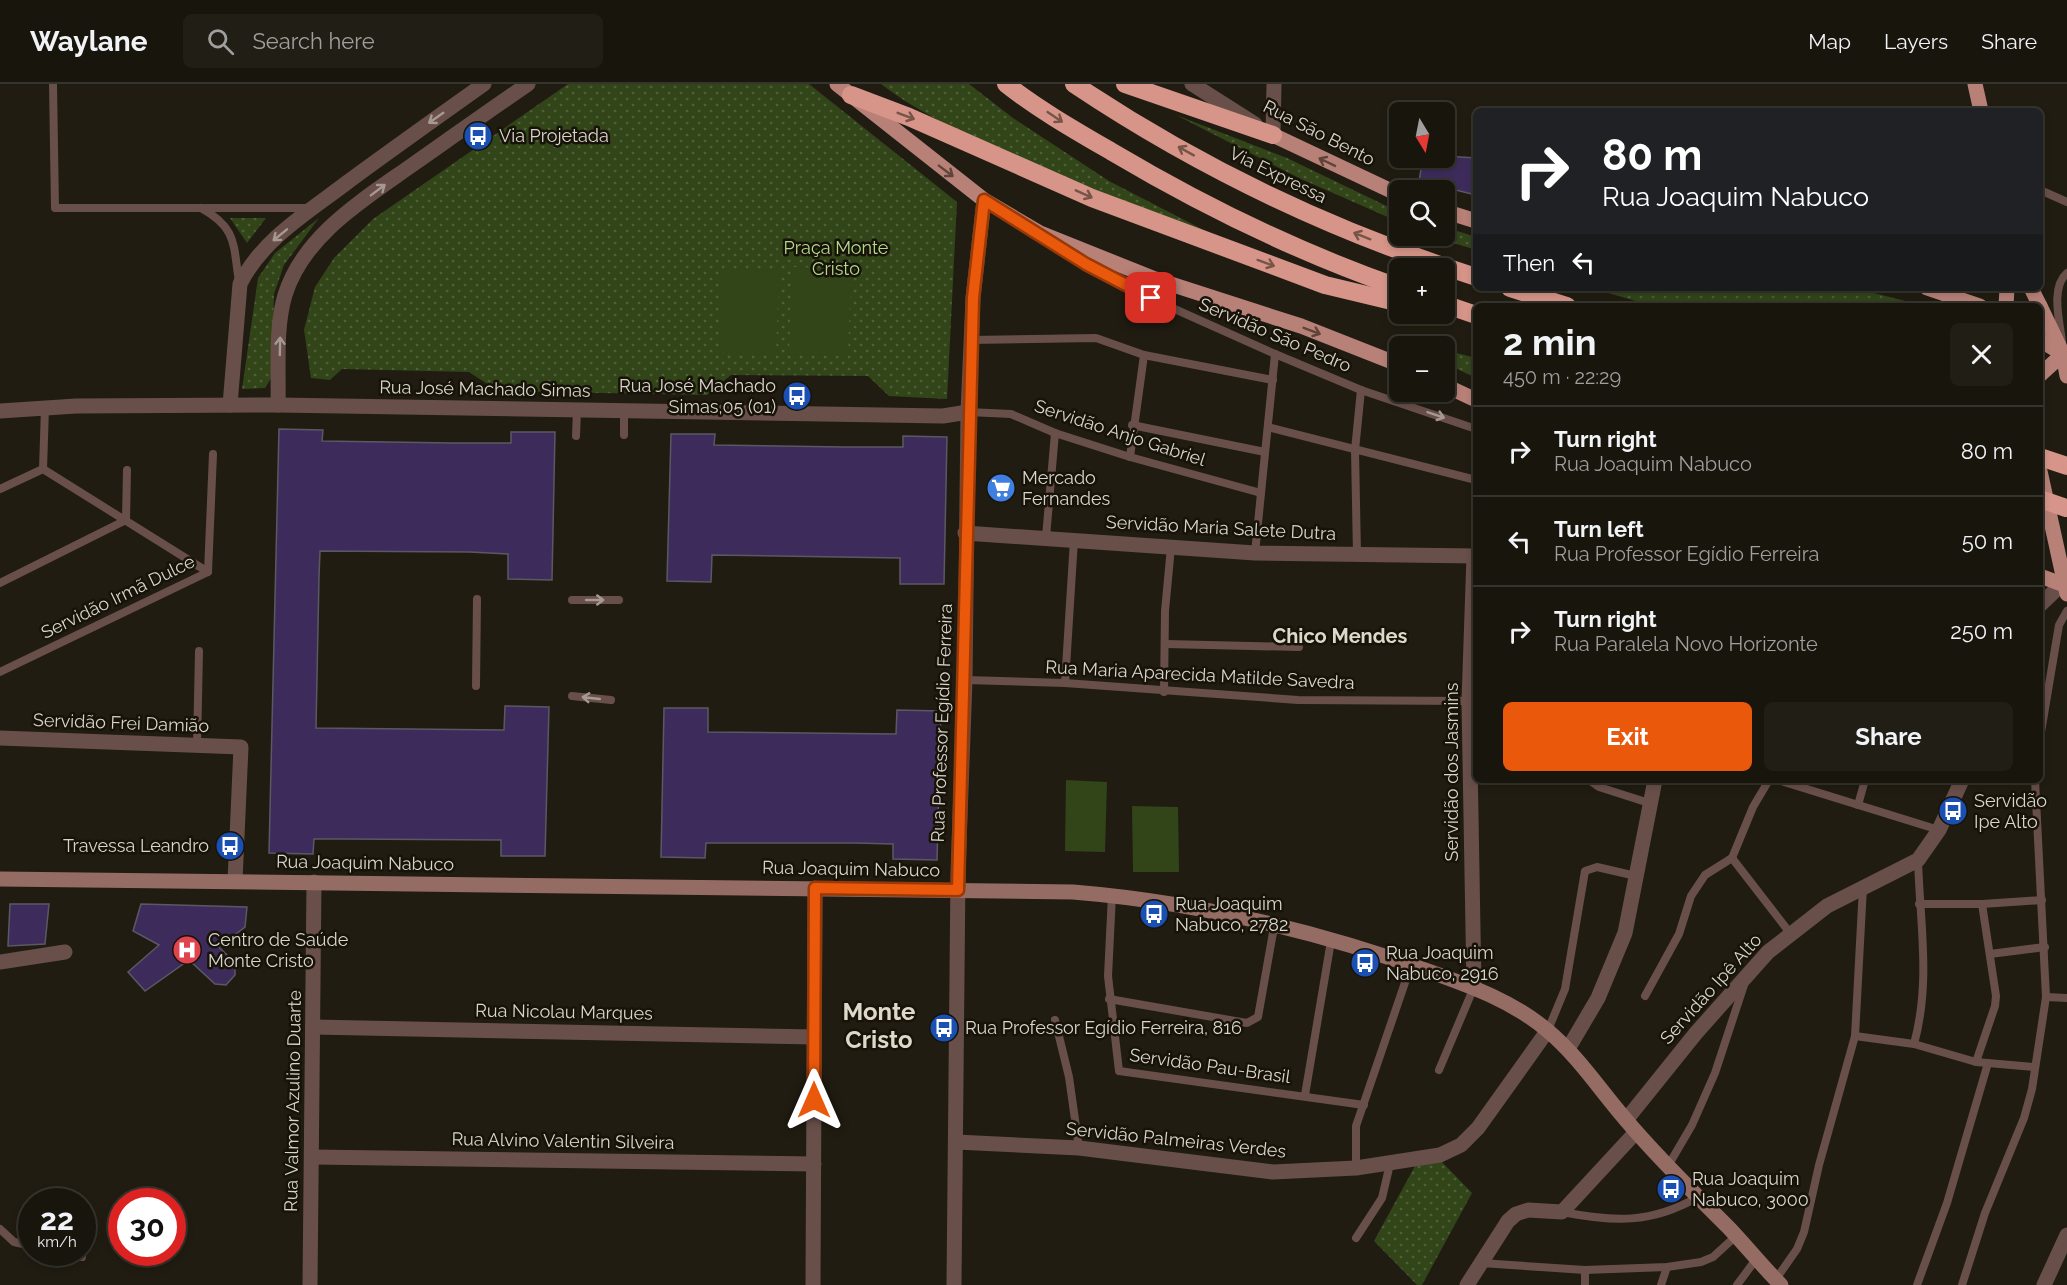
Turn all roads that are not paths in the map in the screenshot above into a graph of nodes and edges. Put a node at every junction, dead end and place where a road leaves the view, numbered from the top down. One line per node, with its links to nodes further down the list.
1 (53, 84): 17 (lane)
2 (484, 84): 18 (street, one-way to 18)
3 (528, 84): 48 (street, one-way to 3)
4 (1006, 84): 25 (highway, one-way to 25)
5 (1074, 84): 23 (highway, Via Expressa, one-way to 5)
6 (1125, 84): 12 (highway)
7 (1192, 84): 12 (street, Rua São Bento)
8 (1274, 84): 12 (street)
9 (1975, 84): 11 (main road)
10 (844, 90): 15 (main road, one-way to 15); 28 (highway, one-way to 28)
11 (1980, 108)
12 (1273, 135): 13 (main road, Rua São Bento, one-way to 12)
13 (1389, 190)
14 (2043, 191): 16 (lane)
15 (984, 200): 21 (main road); 35 (street, Rua Professor Egídio Ferreira)
16 (2067, 202)
17 (200, 208): 18 (lane); 24 (lane)
18 (313, 208): 24 (street, one-way to 24)
19 (1455, 214): 20 (main road)
20 (1473, 220)
21 (1040, 233): 37 (lane, Servidão São Pedro); 40 (main road, one-way to 40)
22 (2067, 273): 39 (lane)
23 (1473, 276)
24 (240, 284): 47 (street)
25 (1389, 284)
26 (1520, 291): 29 (highway)
27 (1937, 291): 30 (main road)
28 (1389, 300)
29 (1558, 303)
30 (1971, 303)
31 (1455, 308): 34 (highway)
32 (1455, 311): 34 (highway)
33 (2043, 312): 39 (main road)
34 (1470, 313)
35 (971, 340): 38 (lane); 53 (street, Rua Professor Egídio Ferreira)
36 (2043, 342): 39 (main road)
37 (1275, 354): 43 (lane); 44 (lane, Servidão São Pedro)
38 (1144, 355): 43 (lane); 54 (lane)
39 (2065, 355): 41 (main road); 42 (main road)
40 (1389, 361)
41 (2043, 373)
42 (2067, 376)
43 (1273, 380): 55 (lane)
44 (1361, 390): 56 (lane, Servidão São Pedro, one-way to 56); 60 (lane)
45 (1455, 390): 46 (main road)
46 (1473, 399)
47 (230, 405): 48 (street, Rua José Machado Simas); 49 (street, Rua José Machado Simas)
48 (279, 405): 50 (street, Rua José Machado Simas)
49 (45, 408): 52 (street, Rua José Machado Simas); 66 (lane)
50 (576, 410): 51 (street, Rua José Machado Simas); 59 (lane)
51 (624, 410): 53 (street, Rua José Machado Simas); 58 (lane)
52 (0, 411)
53 (968, 412): 57 (lane, Servidão Anjo Gabriel); 75 (street, Rua Professor Egídio Ferreira)
54 (1132, 425): 61 (lane); 63 (lane)
55 (1268, 427): 60 (lane); 61 (lane)
56 (1473, 428)
57 (1055, 434): 63 (lane, Servidão Anjo Gabriel); 76 (lane)
58 (624, 435)
59 (576, 436)
60 (1355, 450): 68 (lane); 80 (lane)
61 (1265, 452): 71 (lane)
62 (213, 454): 82 (lane, Servidão Irmã Dulce)
63 (1130, 457): 71 (lane, Servidão Anjo Gabriel)
64 (2043, 458): 65 (highway)
65 (2067, 466)
66 (43, 468): 70 (lane); 74 (lane)
67 (127, 470): 74 (lane)
68 (1473, 479)
69 (2043, 484): 85 (main road)
70 (0, 489)
71 (1261, 493): 79 (lane)
72 (2043, 500): 73 (highway, bridge)
73 (2067, 508)
74 (126, 520): 82 (lane); 84 (lane)
75 (965, 532): 76 (street, Servidão Maria Salete Dutra); 96 (street, Rua Professor Egídio Ferreira)
76 (1046, 537): 77 (street, Servidão Maria Salete Dutra)
77 (1074, 540): 78 (street, Servidão Maria Salete Dutra); 97 (lane)
78 (1171, 547): 79 (street, Servidão Maria Salete Dutra); 92 (lane)
79 (1255, 553): 80 (street, Servidão Maria Salete Dutra)
80 (1357, 555): 81 (street, Servidão Maria Salete Dutra)
81 (1473, 556)
82 (208, 572): 95 (lane, Servidão Irmã Dulce)
83 (2043, 577): 85 (main road)
84 (0, 583)
85 (2066, 586): 89 (street)
86 (477, 599): 98 (lane)
87 (572, 600): 88 (lane, one-way to 88)
88 (619, 600)
89 (2043, 603)
90 (1473, 604): 102 (street, Servidão dos Jasmins)
91 (2067, 611): 103 (lane)
92 (1166, 644): 93 (lane); 99 (lane)
93 (1299, 647)
94 (199, 651): 105 (lane)
95 (0, 672)
96 (965, 680): 97 (lane, Rua Maria Aparecida Matilde Savedra); 125 (street, Rua Professor Egídio Ferreira)
97 (1065, 683): 99 (lane, Rua Maria Aparecida Matilde Savedra)
98 (476, 686)
99 (1164, 692): 102 (lane, Rua Maria Aparecida Matilde Savedra)
100 (572, 696): 101 (lane, one-way to 100)
101 (610, 700)
102 (1469, 700): 139 (street, Servidão dos Jasmins)
103 (2043, 720)
104 (0, 738): 105 (street, Servidão Frei Damião)
105 (197, 746): 121 (street, Servidão Frei Damião)
106 (1593, 783): 114 (lane)
107 (1654, 783): 114 (street)
108 (1663, 783): 114 (street)
109 (1766, 783): 117 (lane)
110 (1788, 783): 115 (lane)
111 (1864, 783): 115 (lane)
112 (1961, 783): 116 (street, Servidão Ipê Alto)
113 (2035, 783): 127 (lane)
114 (1649, 803): 119 (street)
115 (1858, 805): 116 (lane)
116 (1939, 830): 118 (street, Servidão Ipê Alto)
117 (1732, 858): 131 (lane); 140 (lane)
118 (1918, 860): 123 (street, Servidão Ipê Alto); 128 (lane)
119 (1636, 876): 146 (lane); 150 (street)
120 (0, 879): 121 (main road, Rua Joaquim Nabuco)
121 (235, 881): 122 (main road, Rua Joaquim Nabuco)
122 (314, 882): 124 (main road, Rua Joaquim Nabuco); 145 (street, Rua Valmor Azulino Duarte)
123 (1863, 886): 131 (street, Servidão Ipê Alto); 147 (lane)
124 (815, 888): 125 (main road, Rua Joaquim Nabuco); 148 (street)
125 (958, 890): 126 (main road, Rua Joaquim Nabuco); 158 (street, Rua Professor Egídio Ferreira)
126 (1112, 896): 130 (main road, Rua Joaquim Nabuco); 143 (lane, Servidão Pau-Brasil)
127 (2042, 900): 129 (lane); 133 (lane)
128 (1919, 904): 129 (lane); 149 (lane)
129 (1982, 904): 135 (lane)
130 (1274, 927): 132 (main road, Rua Joaquim Nabuco); 143 (lane)
131 (1790, 933): 138 (street, Servidão Ipê Alto)
132 (1331, 941): 137 (main road, Rua Joaquim Nabuco); 155 (lane)
133 (2044, 947): 135 (lane); 141 (lane)
134 (65, 952): 136 (street)
135 (1990, 954): 151 (lane)
136 (0, 962)
137 (1411, 965): 139 (main road, Rua Joaquim Nabuco); 156 (lane)
138 (1748, 972): 157 (street, Servidão Ipê Alto); 163 (lane)
139 (1474, 987): 146 (main road, Rua Joaquim Nabuco); 154 (lane)
140 (1645, 996)
141 (2046, 997): 142 (lane); 153 (lane)
142 (2067, 998)
143 (1109, 999): 155 (lane, Servidão Pau-Brasil)
144 (1054, 1020): 159 (lane)
145 (313, 1027): 148 (street, Rua Nicolau Marques); 160 (street, Rua Valmor Azulino Duarte)
146 (1548, 1030): 150 (main road, Rua Joaquim Nabuco); 162 (street, Servidão Palmeiras Verdes)
147 (1855, 1036): 149 (lane); 176 (lane)
148 (814, 1037): 161 (street)
149 (1914, 1044): 151 (lane)
150 (1568, 1049): 157 (main road, Rua Joaquim Nabuco)
151 (1976, 1062): 152 (lane)
152 (1988, 1064): 153 (lane); 184 (lane)
153 (2035, 1067): 185 (lane)
154 (1439, 1070)
155 (1305, 1095): 156 (lane, Servidão Pau-Brasil)
156 (1364, 1105): 164 (lane)
157 (1631, 1126): 163 (main road, Rua Joaquim Nabuco); 166 (street, Servidão Ipê Alto)
158 (956, 1142): 159 (street, Servidão Palmeiras Verdes); 179 (street, Rua Professor Egídio Ferreira)
159 (1079, 1148): 164 (street, Servidão Palmeiras Verdes)
160 (312, 1157): 161 (street, Rua Alvino Valentin Silveira); 177 (street, Rua Valmor Azulino Duarte)
161 (814, 1164): 178 (street)
162 (1390, 1164): 164 (street, Servidão Palmeiras Verdes); 170 (lane)
163 (1668, 1166): 165 (main road, Rua Joaquim Nabuco)
164 (1356, 1168)
165 (1698, 1197): 166 (lane); 169 (main road, Rua Joaquim Nabuco)
166 (1562, 1212): 173 (street)
167 (0, 1229): 171 (lane)
168 (2067, 1235): 186 (street)
169 (1736, 1236): 172 (main road, Rua Joaquim Nabuco); 174 (lane)
170 (1356, 1238)
171 (18, 1243)
172 (1757, 1258): 176 (main road, Rua Joaquim Nabuco); 183 (lane)
173 (1481, 1263): 175 (lane); 180 (street)
174 (1667, 1267): 175 (lane); 182 (lane)
175 (1585, 1270): 181 (lane)
176 (1779, 1282)
177 (310, 1285)
178 (813, 1285)
179 (954, 1285)
180 (1467, 1285)
181 (1585, 1285)
182 (1661, 1285)
183 (1737, 1285)
184 (1917, 1285)
185 (1962, 1285)
186 (2044, 1285)

